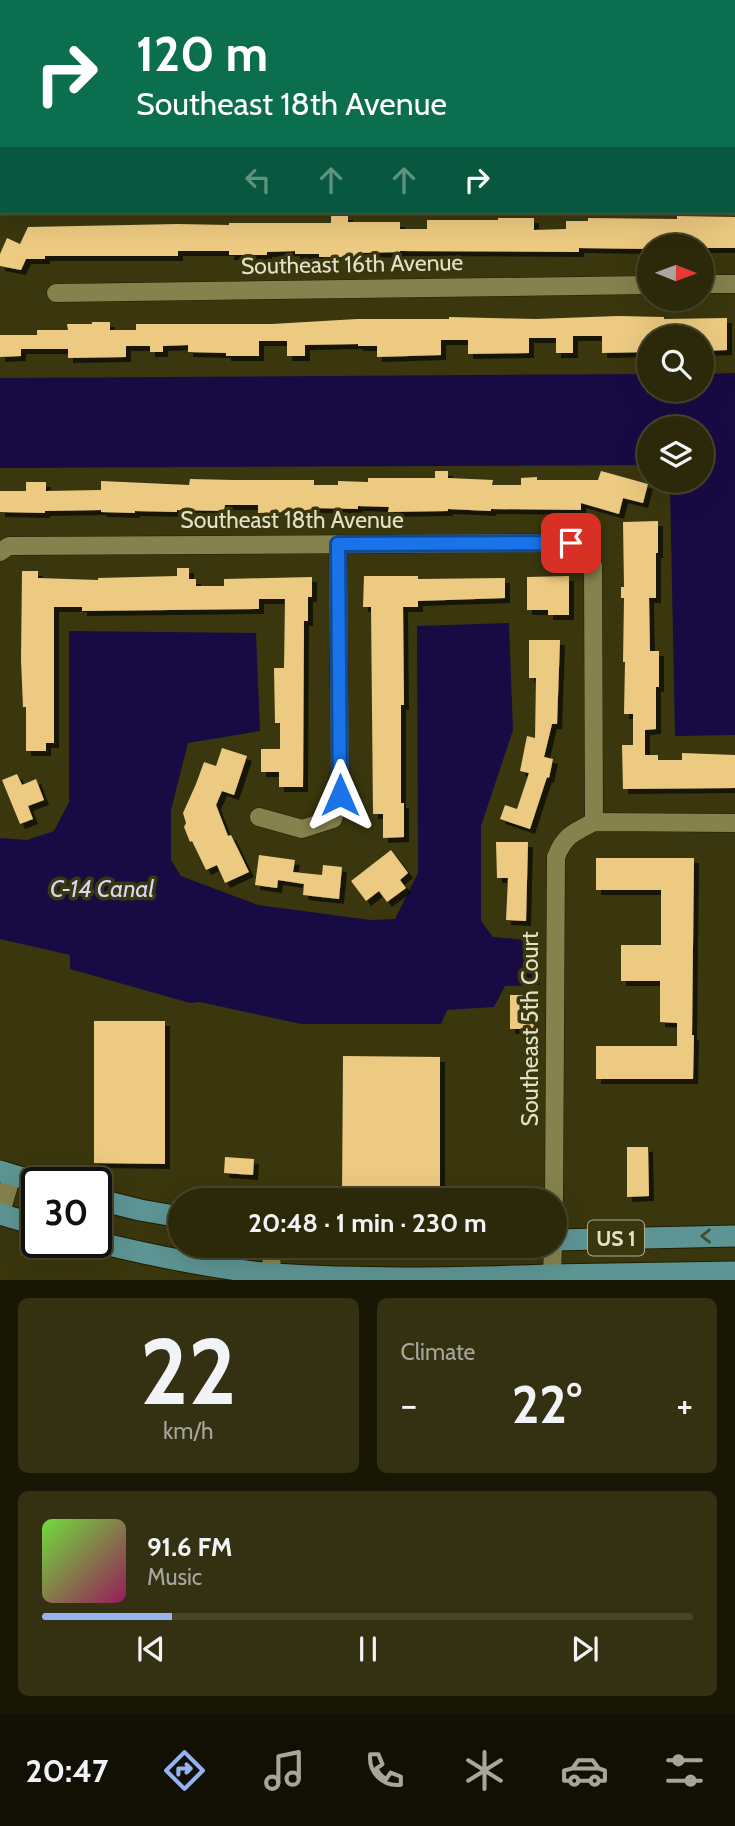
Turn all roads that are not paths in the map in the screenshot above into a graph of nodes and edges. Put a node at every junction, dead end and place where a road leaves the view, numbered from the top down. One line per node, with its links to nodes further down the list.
1 (714, 284): 2 (street)
2 (735, 284)
3 (637, 285): 4 (street, Southeast 16th Avenue)
4 (56, 293)
5 (338, 544): 6 (street, Southeast 18th Avenue); 7 (street); 8 (street, Southeast 18th Avenue)
6 (0, 552)
7 (259, 817)
8 (594, 822): 9 (street); 11 (street, Southeast 5th Court)
9 (735, 823)
10 (6, 1173): 13 (street)
11 (554, 1188)
12 (112, 1203): 14 (main road)
13 (0, 1215): 15 (main road)
14 (168, 1215)
15 (21, 1221)
16 (735, 1236): 17 (main road, US 1, one-way to 17)
17 (567, 1240)
18 (112, 1246): 23 (main road, US 1)
19 (271, 1258): 23 (street)
20 (553, 1258): 22 (street)
21 (735, 1272): 22 (main road, US 1)
22 (552, 1275): 24 (main road, US 1)
23 (272, 1277): 24 (main road, US 1)
24 (448, 1279)

